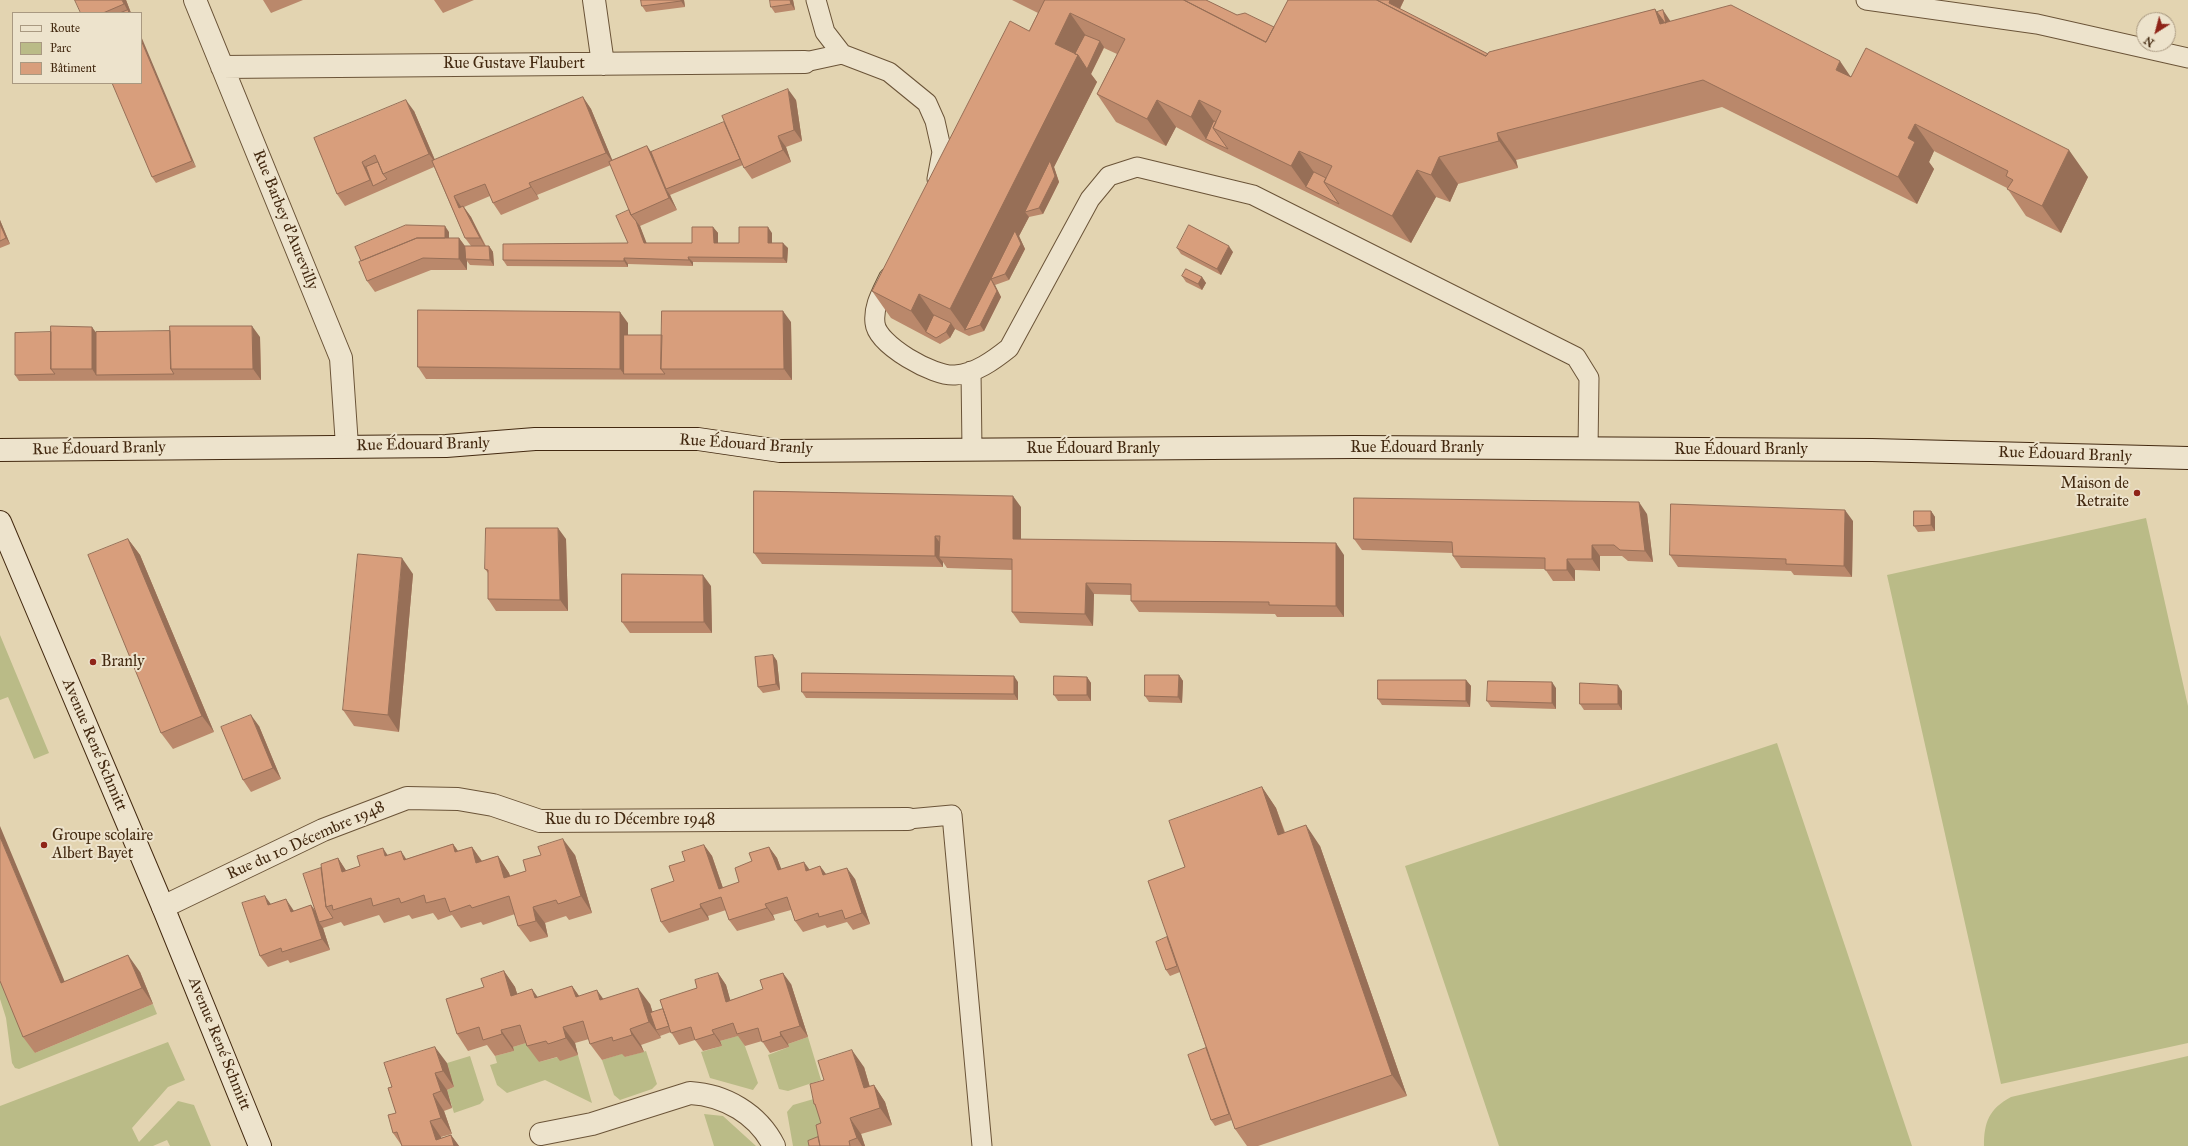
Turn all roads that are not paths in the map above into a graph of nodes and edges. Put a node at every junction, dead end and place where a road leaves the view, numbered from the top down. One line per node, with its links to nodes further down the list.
1 (195, 0): 9 (street, Rue Barbey d'Aurevilly)
2 (594, 0): 8 (street)
3 (816, 0): 5 (lane)
4 (1866, 0): 6 (lane)
5 (842, 54): 7 (lane); 10 (lane)
6 (2188, 58)
7 (805, 62): 8 (street, Rue Gustave Flaubert)
8 (603, 64): 9 (street, Rue Gustave Flaubert)
9 (222, 67): 13 (street, Rue Barbey d'Aurevilly)
10 (930, 194)
11 (896, 263): 12 (lane)
12 (971, 371): 14 (lane); 16 (lane)
13 (347, 446): 15 (street, Rue Édouard Branly); 16 (street, Rue Édouard Branly)
14 (1588, 449): 16 (street, Rue Édouard Branly); 17 (street, Rue Édouard Branly)
15 (0, 450)
16 (972, 450)
17 (2188, 458)
18 (0, 522): 20 (street, Avenue René Schmitt)
19 (908, 819): 20 (street, Rue du 10 Décembre 1948); 24 (lane)
20 (163, 907): 22 (street, Avenue René Schmitt)
21 (541, 1134): 23 (street)
22 (260, 1146)
23 (774, 1146)
24 (982, 1146)

